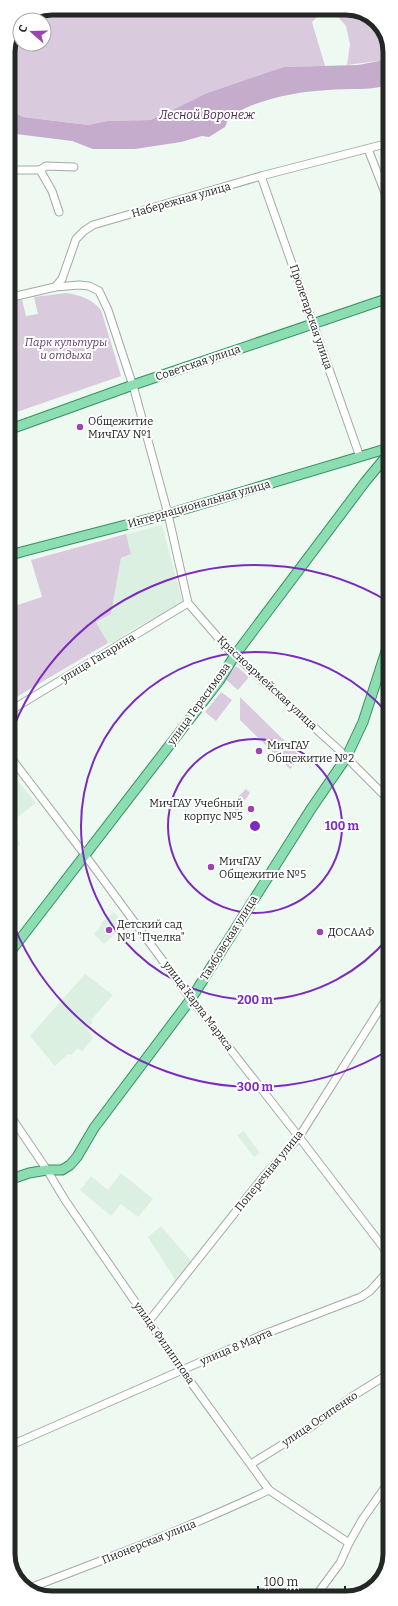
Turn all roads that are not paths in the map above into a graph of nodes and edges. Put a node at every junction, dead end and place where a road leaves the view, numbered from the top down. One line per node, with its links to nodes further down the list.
1 (383, 145): 2 (street, Набережная улица)
2 (368, 149): 6 (street, Набережная улица); 7 (street)
3 (74, 167): 5 (street)
4 (15, 170): 5 (street)
5 (40, 170): 8 (street)
6 (261, 176): 9 (street, Набережная улица); 12 (street, Пролетарская улица)
7 (383, 188)
8 (59, 212)
9 (55, 288): 10 (street); 13 (street, Красноармейская улица)
10 (15, 297)
11 (383, 300): 12 (main road, Советская улица)
12 (314, 324): 13 (main road, Советская улица); 16 (street, Пролетарская улица)
13 (133, 385): 14 (main road, Советская улица); 18 (street, Красноармейская улица)
14 (15, 427)
15 (383, 450): 16 (main road, Интернациональная улица)
16 (360, 457): 18 (main road, Интернациональная улица)
17 (383, 460): 21 (main road, улица Герасимова)
18 (168, 514): 19 (main road, Интернациональная улица); 20 (street, Красноармейская улица)
19 (15, 554)
20 (188, 603): 21 (street, Красноармейская улица); 23 (street, улица Гагарина)
21 (235, 654): 24 (street, Красноармейская улица); 27 (main road, улица Герасимова)
22 (383, 661): 24 (main road, Тамбовская улица)
23 (15, 708)
24 (346, 758): 26 (street, Красноармейская улица); 29 (main road, Тамбовская улица)
25 (15, 763): 27 (street, улица Карла Маркса)
26 (383, 794)
27 (85, 855): 28 (main road, улица Герасимова); 29 (street, улица Карла Маркса)
28 (15, 946)
29 (191, 999): 32 (street, улица Карла Маркса); 33 (main road, Тамбовская улица)
30 (383, 1004): 32 (street, Поперечная улица)
31 (15, 1123): 33 (street, улица Филиппова)
32 (299, 1137): 35 (street, улица Карла Маркса); 37 (street, Поперечная улица)
33 (47, 1170): 34 (main road, Тамбовская улица); 37 (street, улица Филиппова)
34 (15, 1178)
35 (383, 1247)
36 (383, 1276): 38 (street, улица 8 Марта)
37 (149, 1321): 38 (street, улица Филиппова)
38 (182, 1370): 40 (street, улица 8 Марта); 41 (street, улица Филиппова)
39 (383, 1377): 41 (street, улица Осипенко)
40 (15, 1443)
41 (251, 1464): 42 (street, улица Филиппова)
42 (269, 1490): 44 (street, улица Филиппова); 45 (street, Пионерская улица)
43 (383, 1490): 44 (street)
44 (349, 1543): 46 (street)
45 (33, 1586)
46 (319, 1591)

